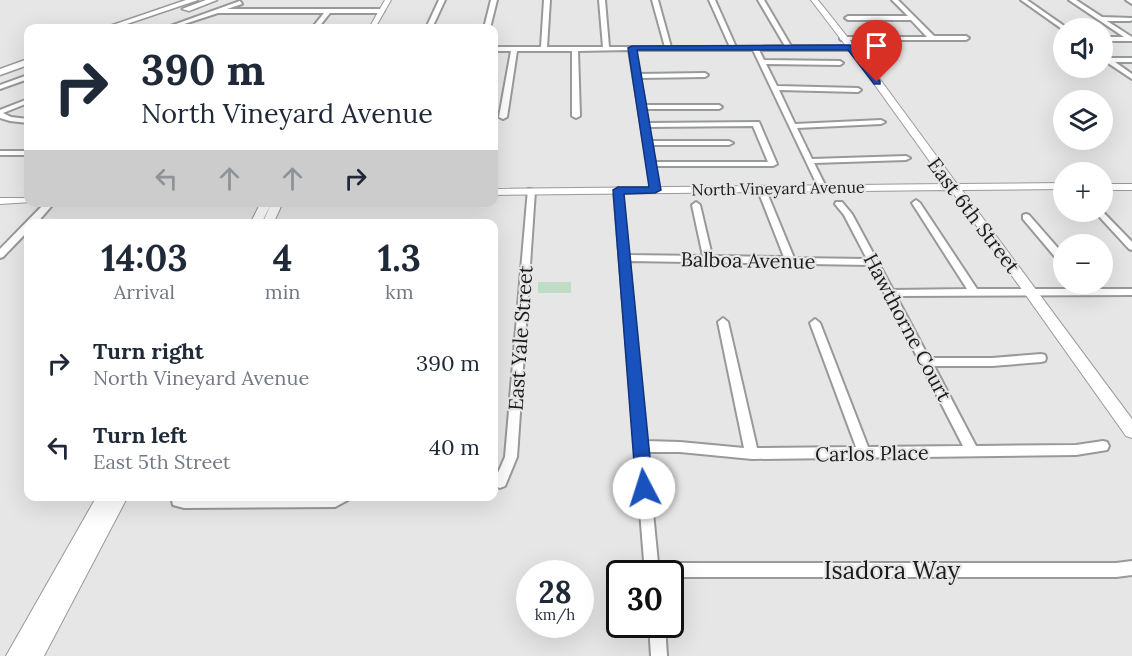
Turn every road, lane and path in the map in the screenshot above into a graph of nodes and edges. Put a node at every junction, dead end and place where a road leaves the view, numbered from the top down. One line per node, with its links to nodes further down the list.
1 (194, 0): 27 (highway)
2 (200, 0): 28 (highway)
3 (207, 0): 29 (highway)
4 (213, 0): 30 (highway)
5 (388, 0): 20 (main road)
6 (442, 0): 34 (street)
7 (494, 0): 35 (street)
8 (548, 0): 51 (street)
9 (602, 0): 43 (street)
10 (655, 0): 45 (street)
11 (712, 0): 46 (street)
12 (761, 0): 48 (street)
13 (814, 0): 41 (main road, East 6th Street)
14 (895, 0): 22 (street)
15 (1024, 0): 26 (street)
16 (1072, 0): 23 (street)
17 (240, 3): 18 (street)
18 (217, 11): 19 (street); 31 (street)
19 (328, 11): 20 (street); 32 (street)
20 (381, 11): 33 (main road)
21 (848, 18): 22 (street)
22 (912, 18): 38 (street)
23 (1099, 18)
24 (1113, 19): 25 (street)
25 (1130, 19)
26 (1053, 20)
27 (120, 24)
28 (127, 24)
29 (134, 24)
30 (141, 24)
31 (180, 24)
32 (318, 24)
33 (374, 24)
34 (431, 24)
35 (489, 24)
36 (1113, 27): 40 (street)
37 (966, 38): 38 (street)
38 (933, 39): 41 (street)
39 (1113, 39): 40 (street)
40 (1132, 39)
41 (846, 43): 48 (street); 83 (main road, East 6th Street)
42 (575, 48): 43 (street); 51 (street); 70 (street)
43 (606, 48): 44 (street)
44 (632, 48): 45 (street); 60 (street)
45 (668, 48): 46 (street)
46 (734, 48): 47 (street)
47 (755, 48): 48 (street); 55 (street)
48 (789, 48)
49 (498, 49): 50 (street)
50 (514, 49): 51 (street); 71 (street)
51 (544, 49)
52 (24, 59): 58 (highway)
53 (1113, 59): 54 (street)
54 (1132, 60)
55 (762, 62): 56 (street); 64 (street)
56 (840, 63)
57 (1113, 64): 61 (street)
58 (0, 68)
59 (705, 75): 60 (street)
60 (637, 76): 67 (street)
61 (1132, 77)
62 (24, 78): 63 (street)
63 (0, 87)
64 (774, 88): 65 (street); 75 (street)
65 (858, 90)
66 (24, 103): 69 (street)
67 (642, 107): 68 (street); 74 (street)
68 (719, 107)
69 (0, 114): 72 (street)
70 (576, 116)
71 (503, 117)
72 (24, 121)
73 (881, 122): 75 (street)
74 (645, 125): 76 (street); 82 (street)
75 (792, 126): 81 (street)
76 (648, 143): 77 (street); 82 (street)
77 (729, 143)
78 (0, 153): 79 (street)
79 (24, 153)
80 (906, 158): 81 (street)
81 (809, 161): 85 (street)
82 (651, 164): 90 (street)
83 (952, 186): 84 (main road, North Vineyard Avenue); 85 (main road, North Vineyard Avenue); 116 (main road, East 6th Street)
84 (1053, 186)
85 (822, 187): 88 (main road, North Vineyard Avenue)
86 (1113, 187): 87 (main road)
87 (1132, 187)
88 (760, 188): 90 (main road, North Vineyard Avenue); 110 (street)
89 (618, 190): 90 (main road, North Vineyard Avenue); 91 (main road, North Vineyard Avenue); 108 (street)
90 (655, 190)
91 (531, 191): 92 (main road, North Vineyard Avenue); 128 (street, East Yale Street)
92 (498, 192)
93 (24, 193): 94 (main road)
94 (0, 194)
95 (0, 201): 96 (main road)
96 (24, 201)
97 (916, 203): 112 (street)
98 (839, 204): 111 (street, Hawthorne Court)
99 (696, 205): 109 (street)
100 (46, 207): 102 (street)
101 (1026, 217): 106 (street)
102 (35, 219)
103 (1108, 222): 105 (street)
104 (24, 231): 107 (street)
105 (1132, 247)
106 (1053, 249)
107 (0, 255)
108 (623, 258): 109 (street, Balboa Avenue); 123 (street)
109 (708, 258): 110 (street, Balboa Avenue)
110 (790, 260): 111 (street, Balboa Avenue)
111 (873, 262): 114 (street, Hawthorne Court)
112 (974, 292): 114 (street); 116 (street)
113 (1132, 292): 115 (street)
114 (890, 293): 121 (street, Hawthorne Court)
115 (1113, 293)
116 (1032, 294): 117 (street); 122 (main road, East 6th Street)
117 (1053, 294)
118 (723, 322): 127 (street)
119 (815, 323): 126 (street)
120 (1041, 358): 121 (street)
121 (926, 362): 125 (street, Hawthorne Court)
122 (1132, 431)
123 (641, 446): 127 (street, Carlos Place); 133 (street)
124 (1103, 446): 125 (street, Carlos Place)
125 (973, 452): 126 (street, Carlos Place)
126 (864, 453): 127 (street, Carlos Place)
127 (752, 454)
128 (500, 482)
129 (103, 501): 137 (main road)
130 (117, 501): 138 (main road)
131 (178, 501): 132 (street)
132 (335, 501)
133 (651, 560)
134 (1132, 568): 135 (street, Isadora Way)
135 (684, 572)
136 (658, 638): 139 (street)
137 (16, 656)
138 (33, 656)
139 (659, 656)

